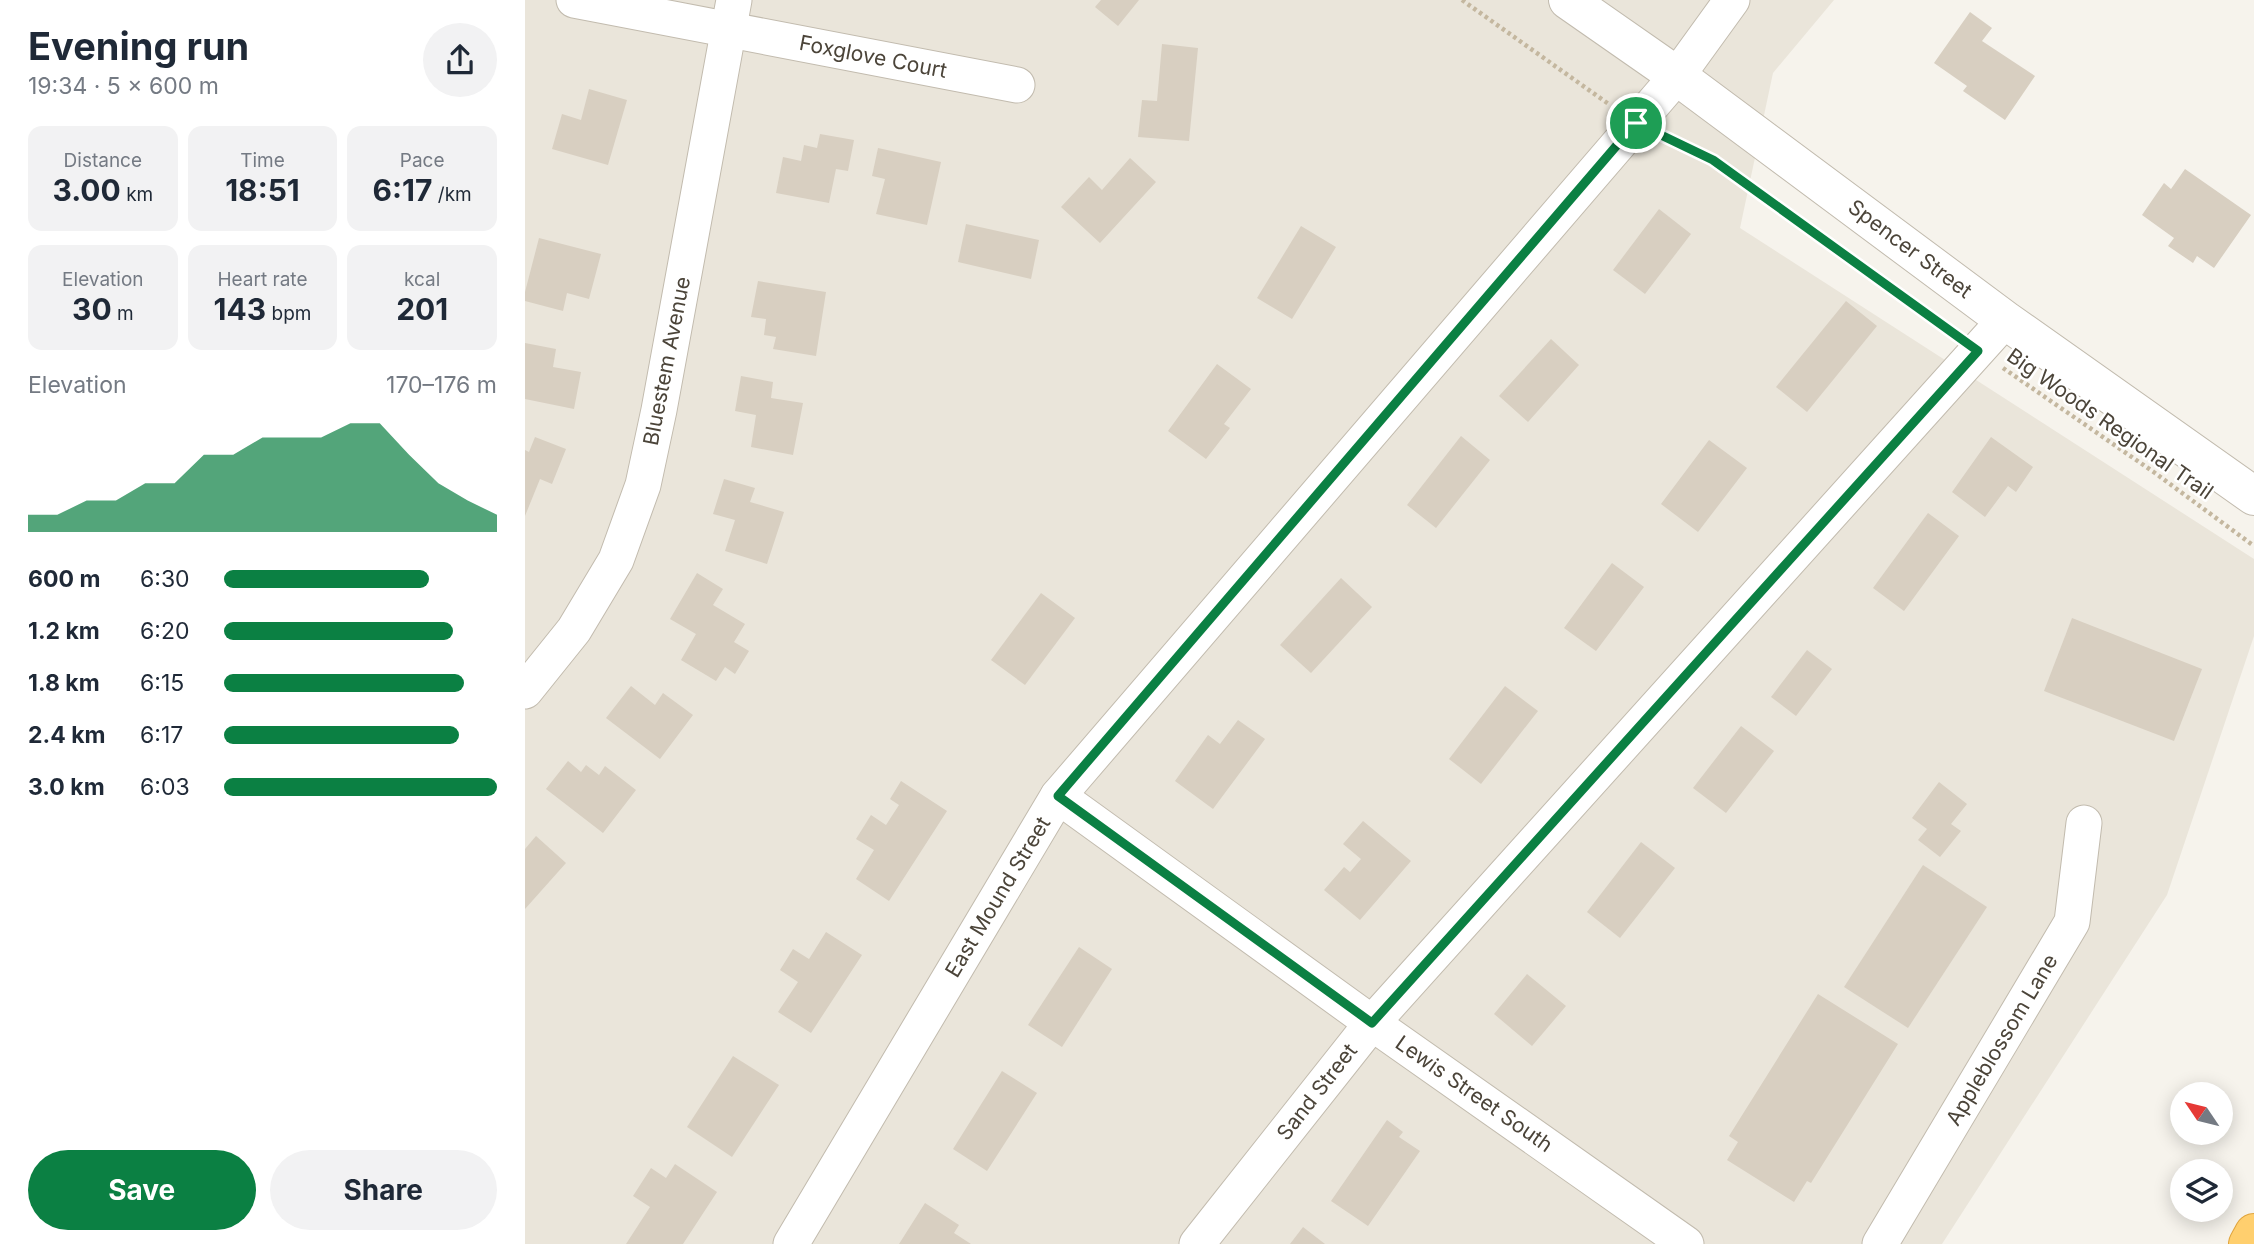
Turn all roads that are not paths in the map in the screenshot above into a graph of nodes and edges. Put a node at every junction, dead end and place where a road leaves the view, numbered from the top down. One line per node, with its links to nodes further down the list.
1 (574, 0): 4 (street, Foxglove Court)
2 (1568, 0): 5 (street, Spencer Street)
3 (1732, 0): 5 (street, East Mound Street)
4 (731, 15): 6 (street, Foxglove Court); 9 (street, Bluestem Avenue)
5 (1677, 76): 7 (street, Spencer Street); 10 (street, East Mound Street)
6 (1017, 85)
7 (2005, 320): 8 (street, Spencer Street); 12 (street, Sand Street)
8 (2254, 496)
9 (525, 691)
10 (1058, 796): 12 (street, Lewis Street South); 14 (street, East Mound Street)
11 (2084, 823): 17 (street, Appleblossom Lane)
12 (1372, 1023): 15 (street, Sand Street); 16 (street, Lewis Street South)
13 (2254, 1233): 18 (highway)
14 (791, 1244)
15 (1197, 1244)
16 (1686, 1244)
17 (1880, 1244)
18 (2248, 1244)

